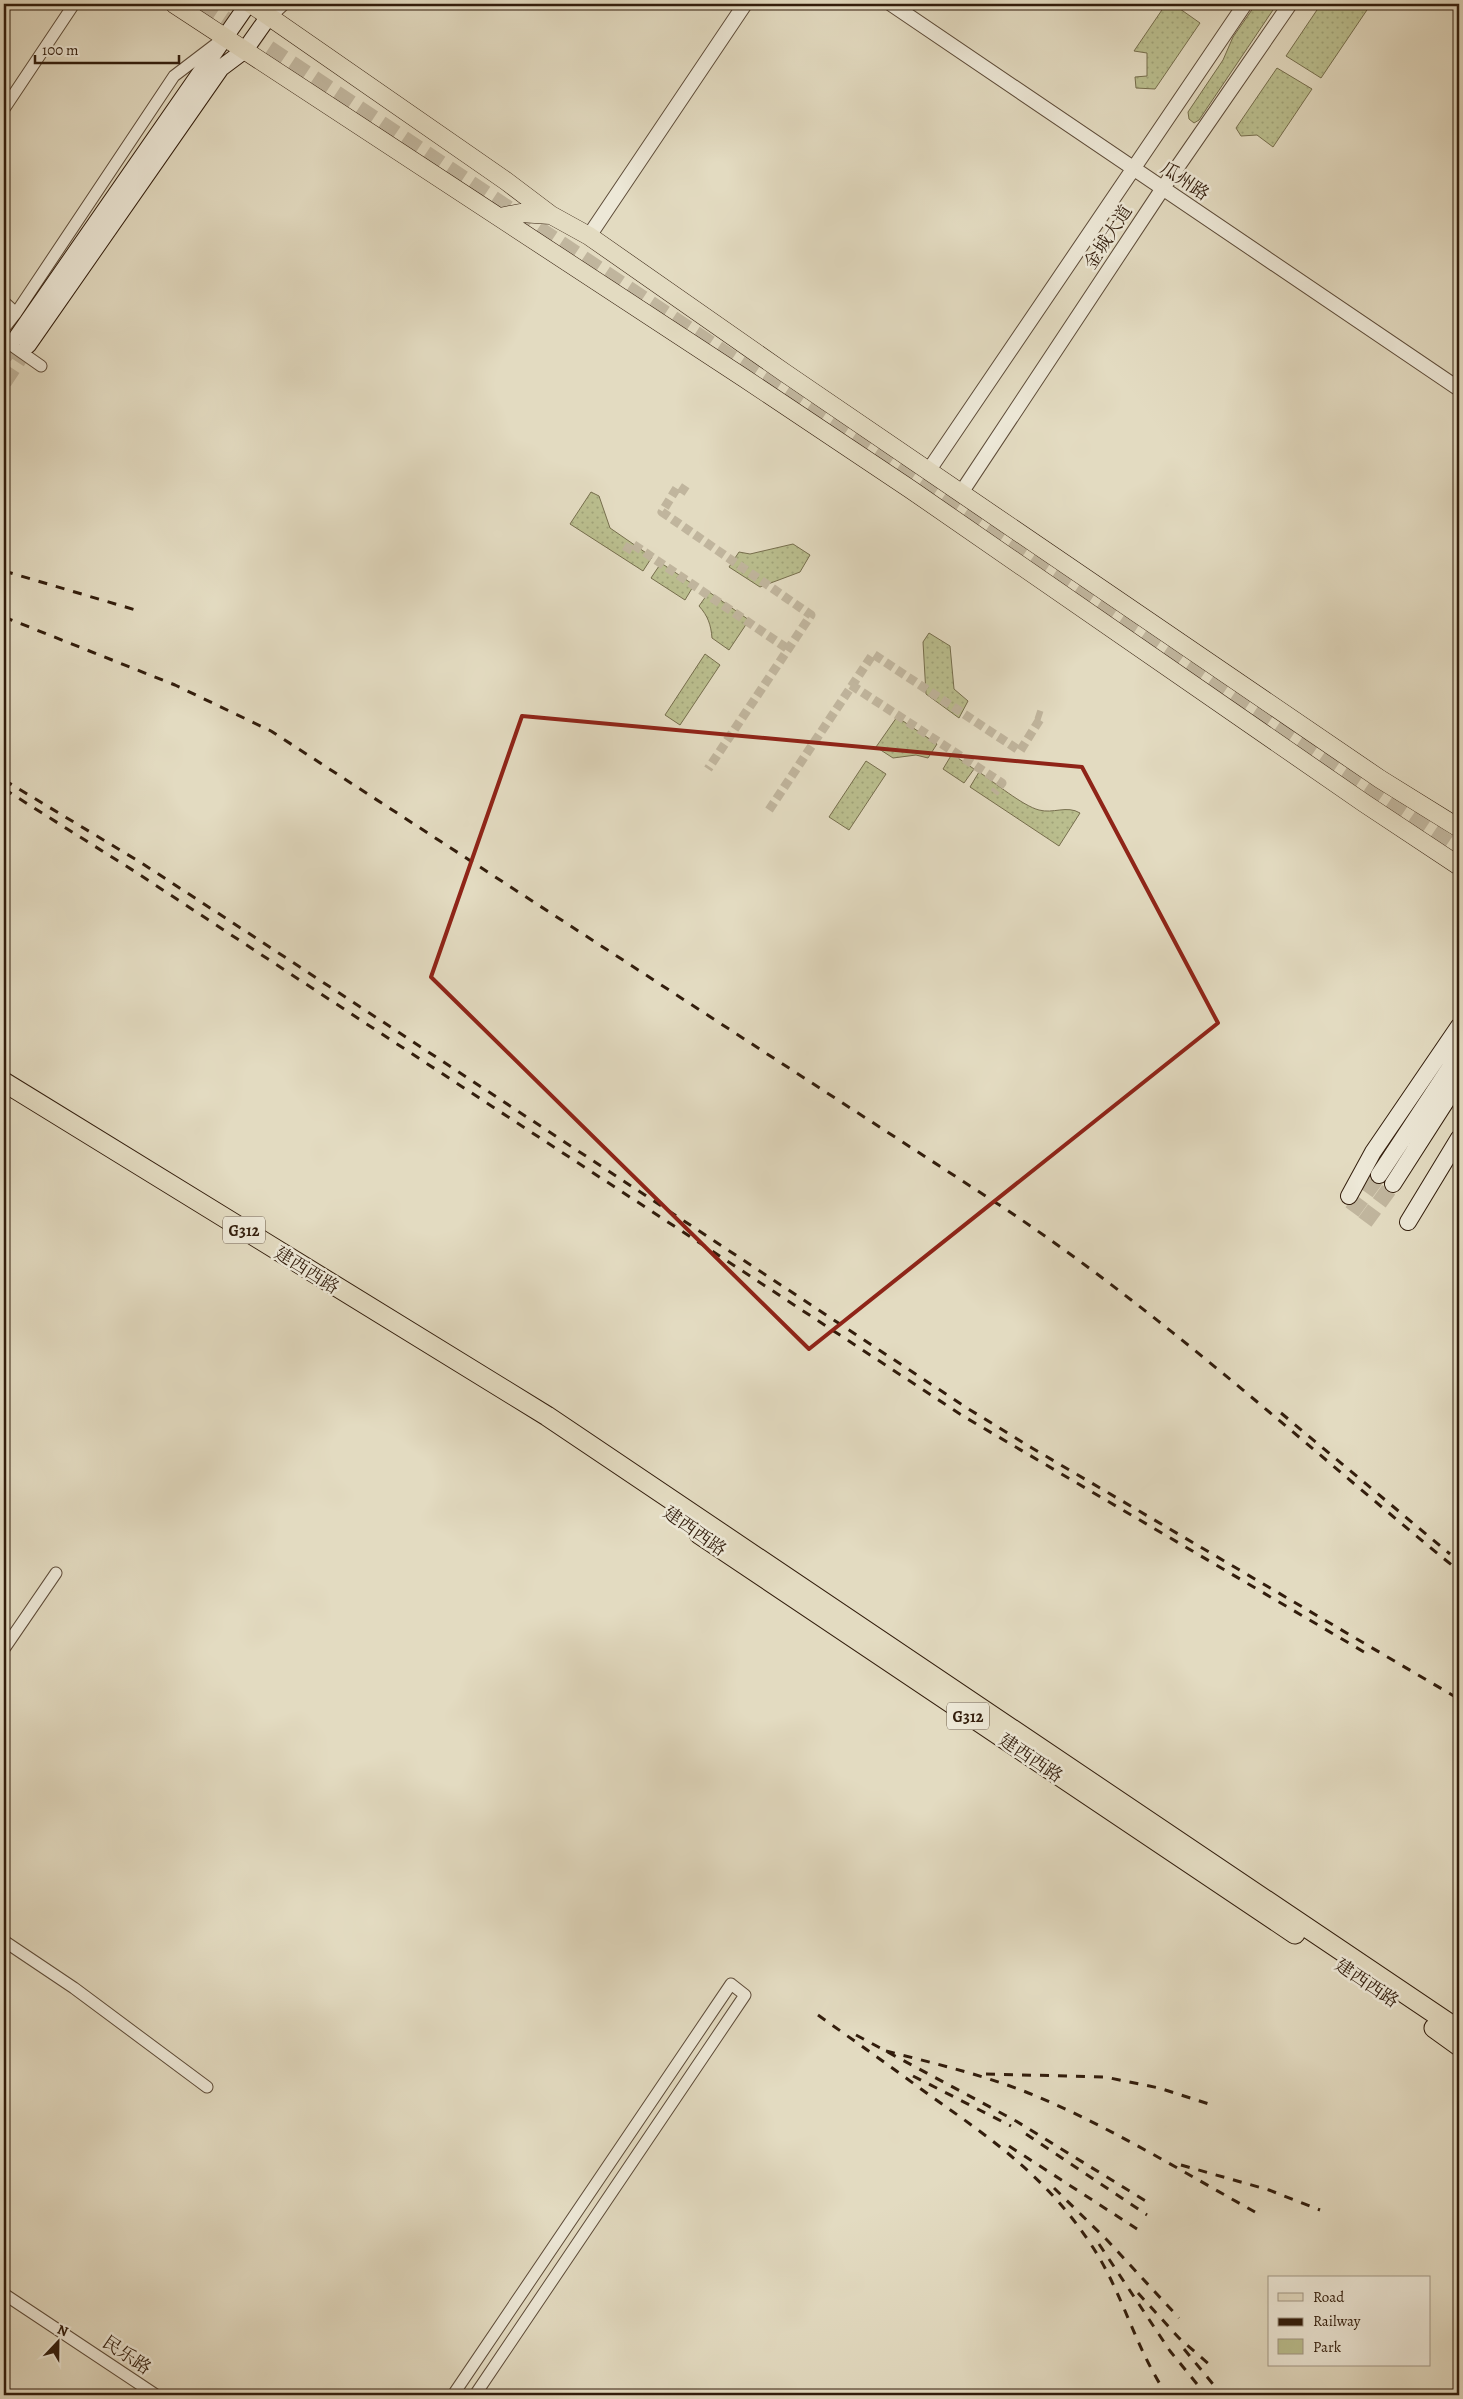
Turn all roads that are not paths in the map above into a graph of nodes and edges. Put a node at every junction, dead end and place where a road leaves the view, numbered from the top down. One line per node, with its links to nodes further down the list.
1 (74, 4): 11 (street)
2 (174, 4): 9 (main road)
3 (250, 4): 8 (main road); 9 (main road)
4 (745, 4): 16 (street)
5 (891, 4): 12 (street, 瓜州路)
6 (1245, 4): 12 (street, 金城大道)
7 (1290, 4): 13 (street, 金城大道)
8 (275, 10): 10 (main road); 14 (main road)
9 (226, 37): 10 (main road); 18 (street); 19 (main road)
10 (245, 50): 15 (main road); 19 (main road)
11 (4, 109)
12 (1132, 168): 13 (street, 瓜州路); 22 (street, 金城大道)
13 (1163, 188): 21 (street, 瓜州路); 23 (street, 金城大道)
14 (550, 215): 15 (main road); 16 (main road)
15 (500, 218): 25 (main road)
16 (589, 236): 22 (main road)
17 (4, 302): 18 (street)
18 (16, 313): 19 (street)
19 (13, 338): 20 (street)
20 (40, 366)
21 (1459, 389)
22 (929, 470): 23 (main road)
23 (961, 492): 24 (main road)
24 (1459, 828)
25 (1459, 866)
26 (1459, 1026): 31 (main road)
27 (1459, 1054): 29 (main road)
28 (4, 1082): 33 (highway, 建西西路 / G312)
29 (1459, 1082)
30 (1459, 1138): 32 (main road)
31 (1349, 1196)
32 (1408, 1222)
33 (484, 1378): 37 (highway, 建西西路 / G312); 38 (highway, 建西西路 / G312)
34 (56, 1573): 35 (street)
35 (4, 1649)
36 (4, 1942): 39 (street)
37 (1459, 2030)
38 (1459, 2046)
39 (207, 2087)
40 (596, 2182): 41 (street); 41 (street); 44 (street)
41 (611, 2192): 45 (street)
42 (4, 2294): 43 (street, 民乐路)
43 (156, 2395)
44 (453, 2395)
45 (475, 2395)

